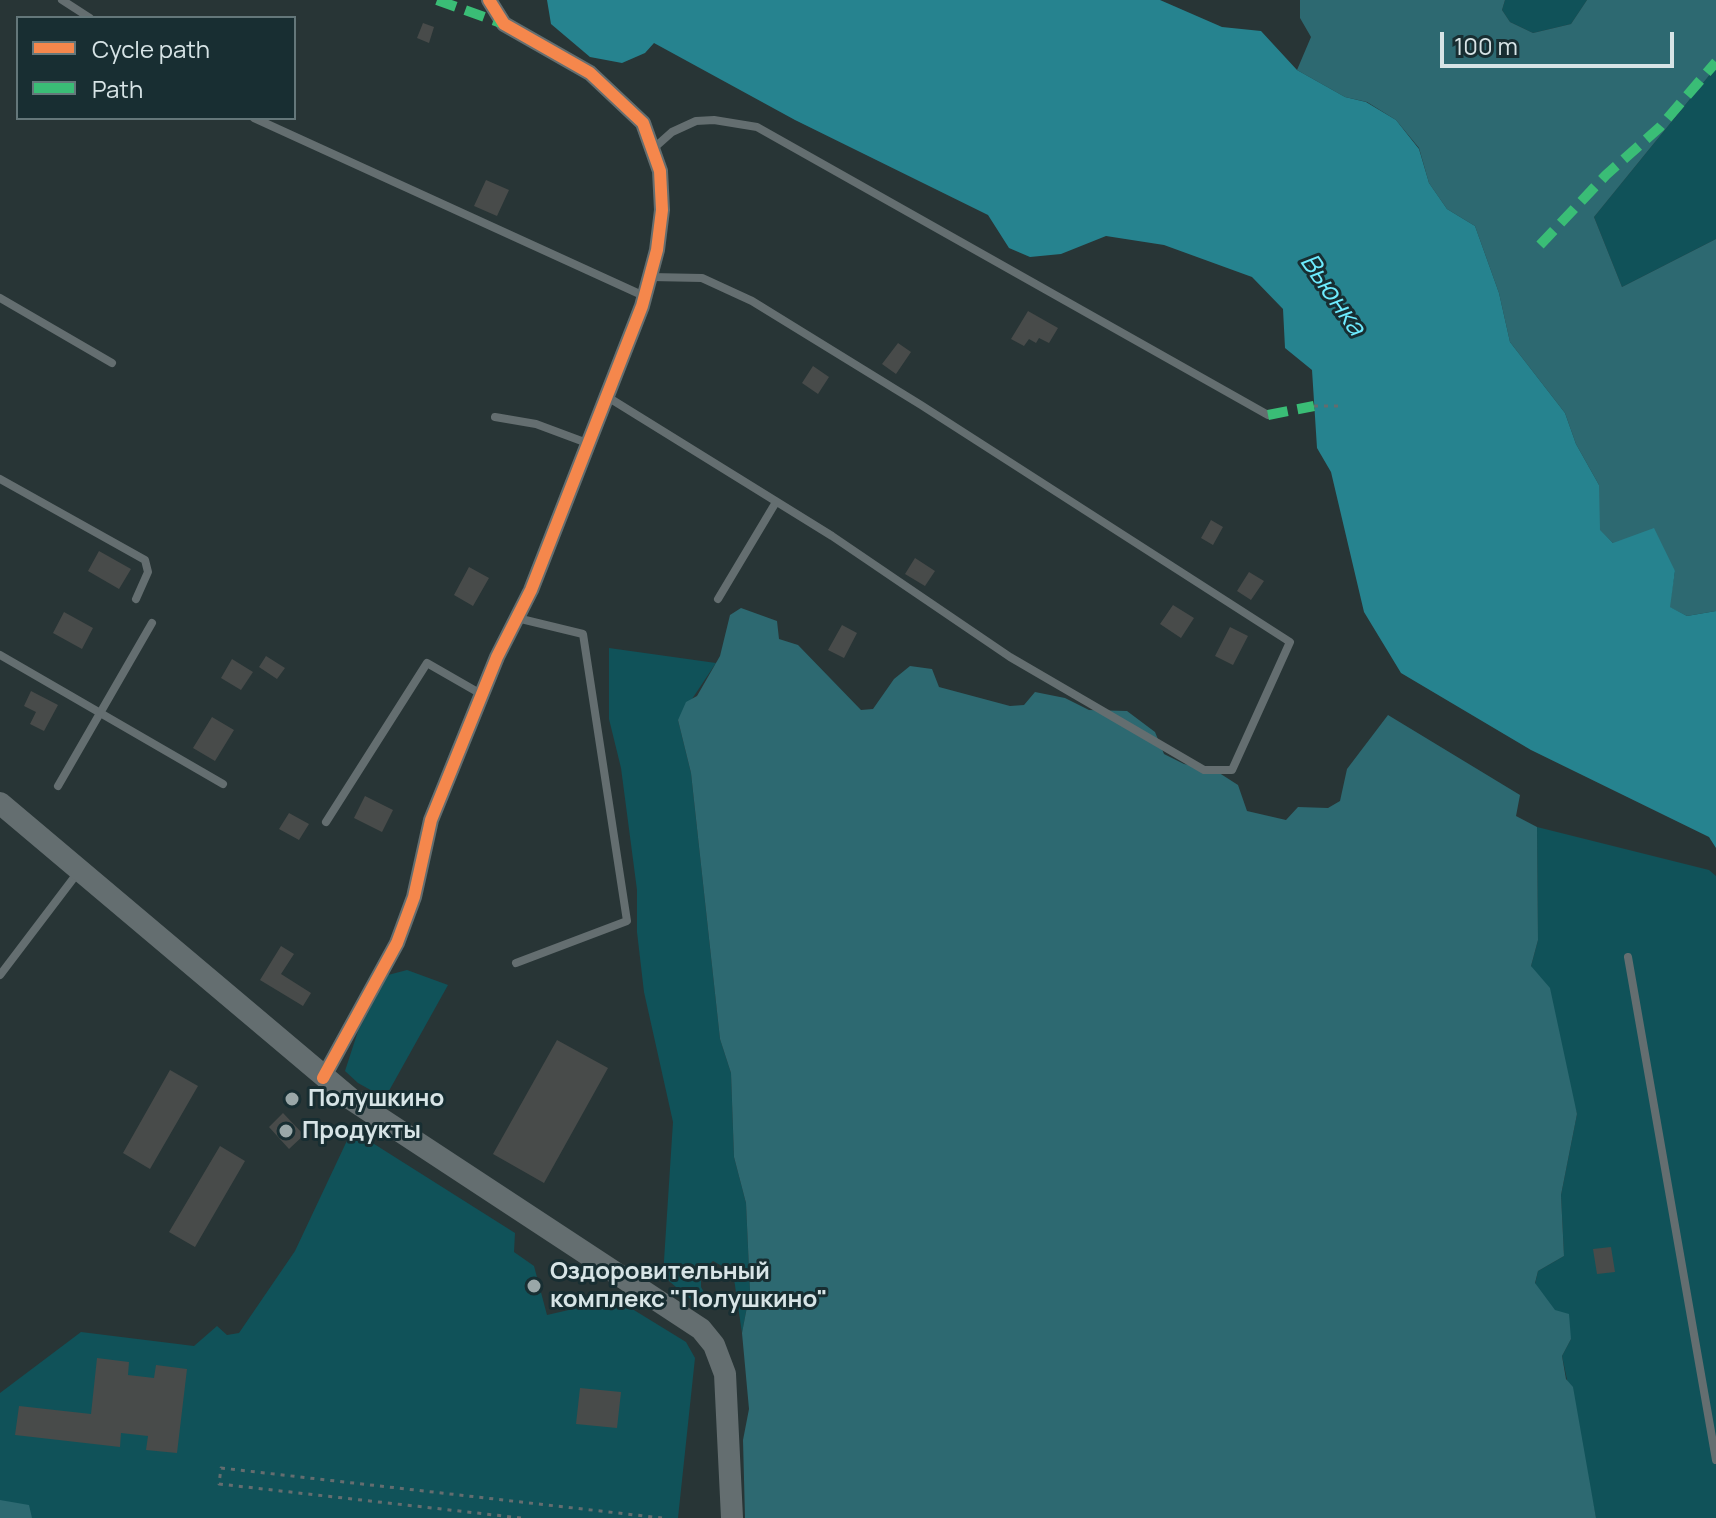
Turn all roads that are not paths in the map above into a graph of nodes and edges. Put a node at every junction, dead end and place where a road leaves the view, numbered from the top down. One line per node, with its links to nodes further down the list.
1 (62, 0): 3 (lane)
2 (489, 0): 5 (street)
3 (87, 16)
4 (258, 120): 7 (lane)
5 (654, 148): 6 (street); 11 (lane)
6 (651, 277): 7 (street); 15 (lane)
7 (645, 297): 10 (street)
8 (0, 298): 9 (lane)
9 (112, 363)
10 (606, 396): 13 (street); 15 (lane)
11 (1268, 415)
12 (495, 417): 13 (lane)
13 (587, 443): 18 (street)
14 (0, 479): 16 (lane)
15 (776, 502): 17 (lane)
16 (136, 599)
17 (718, 599)
18 (517, 618): 21 (street); 29 (lane)
19 (152, 623): 22 (lane)
20 (0, 655): 22 (lane)
21 (481, 694): 26 (lane); 31 (street)
22 (100, 711): 23 (lane); 24 (lane)
23 (223, 784)
24 (58, 786)
25 (0, 803): 27 (main road)
26 (326, 822)
27 (79, 871): 30 (lane); 31 (main road)
28 (1628, 957): 32 (lane)
29 (516, 963)
30 (0, 975)
31 (323, 1078): 33 (main road)
32 (1716, 1460)
33 (732, 1518)

